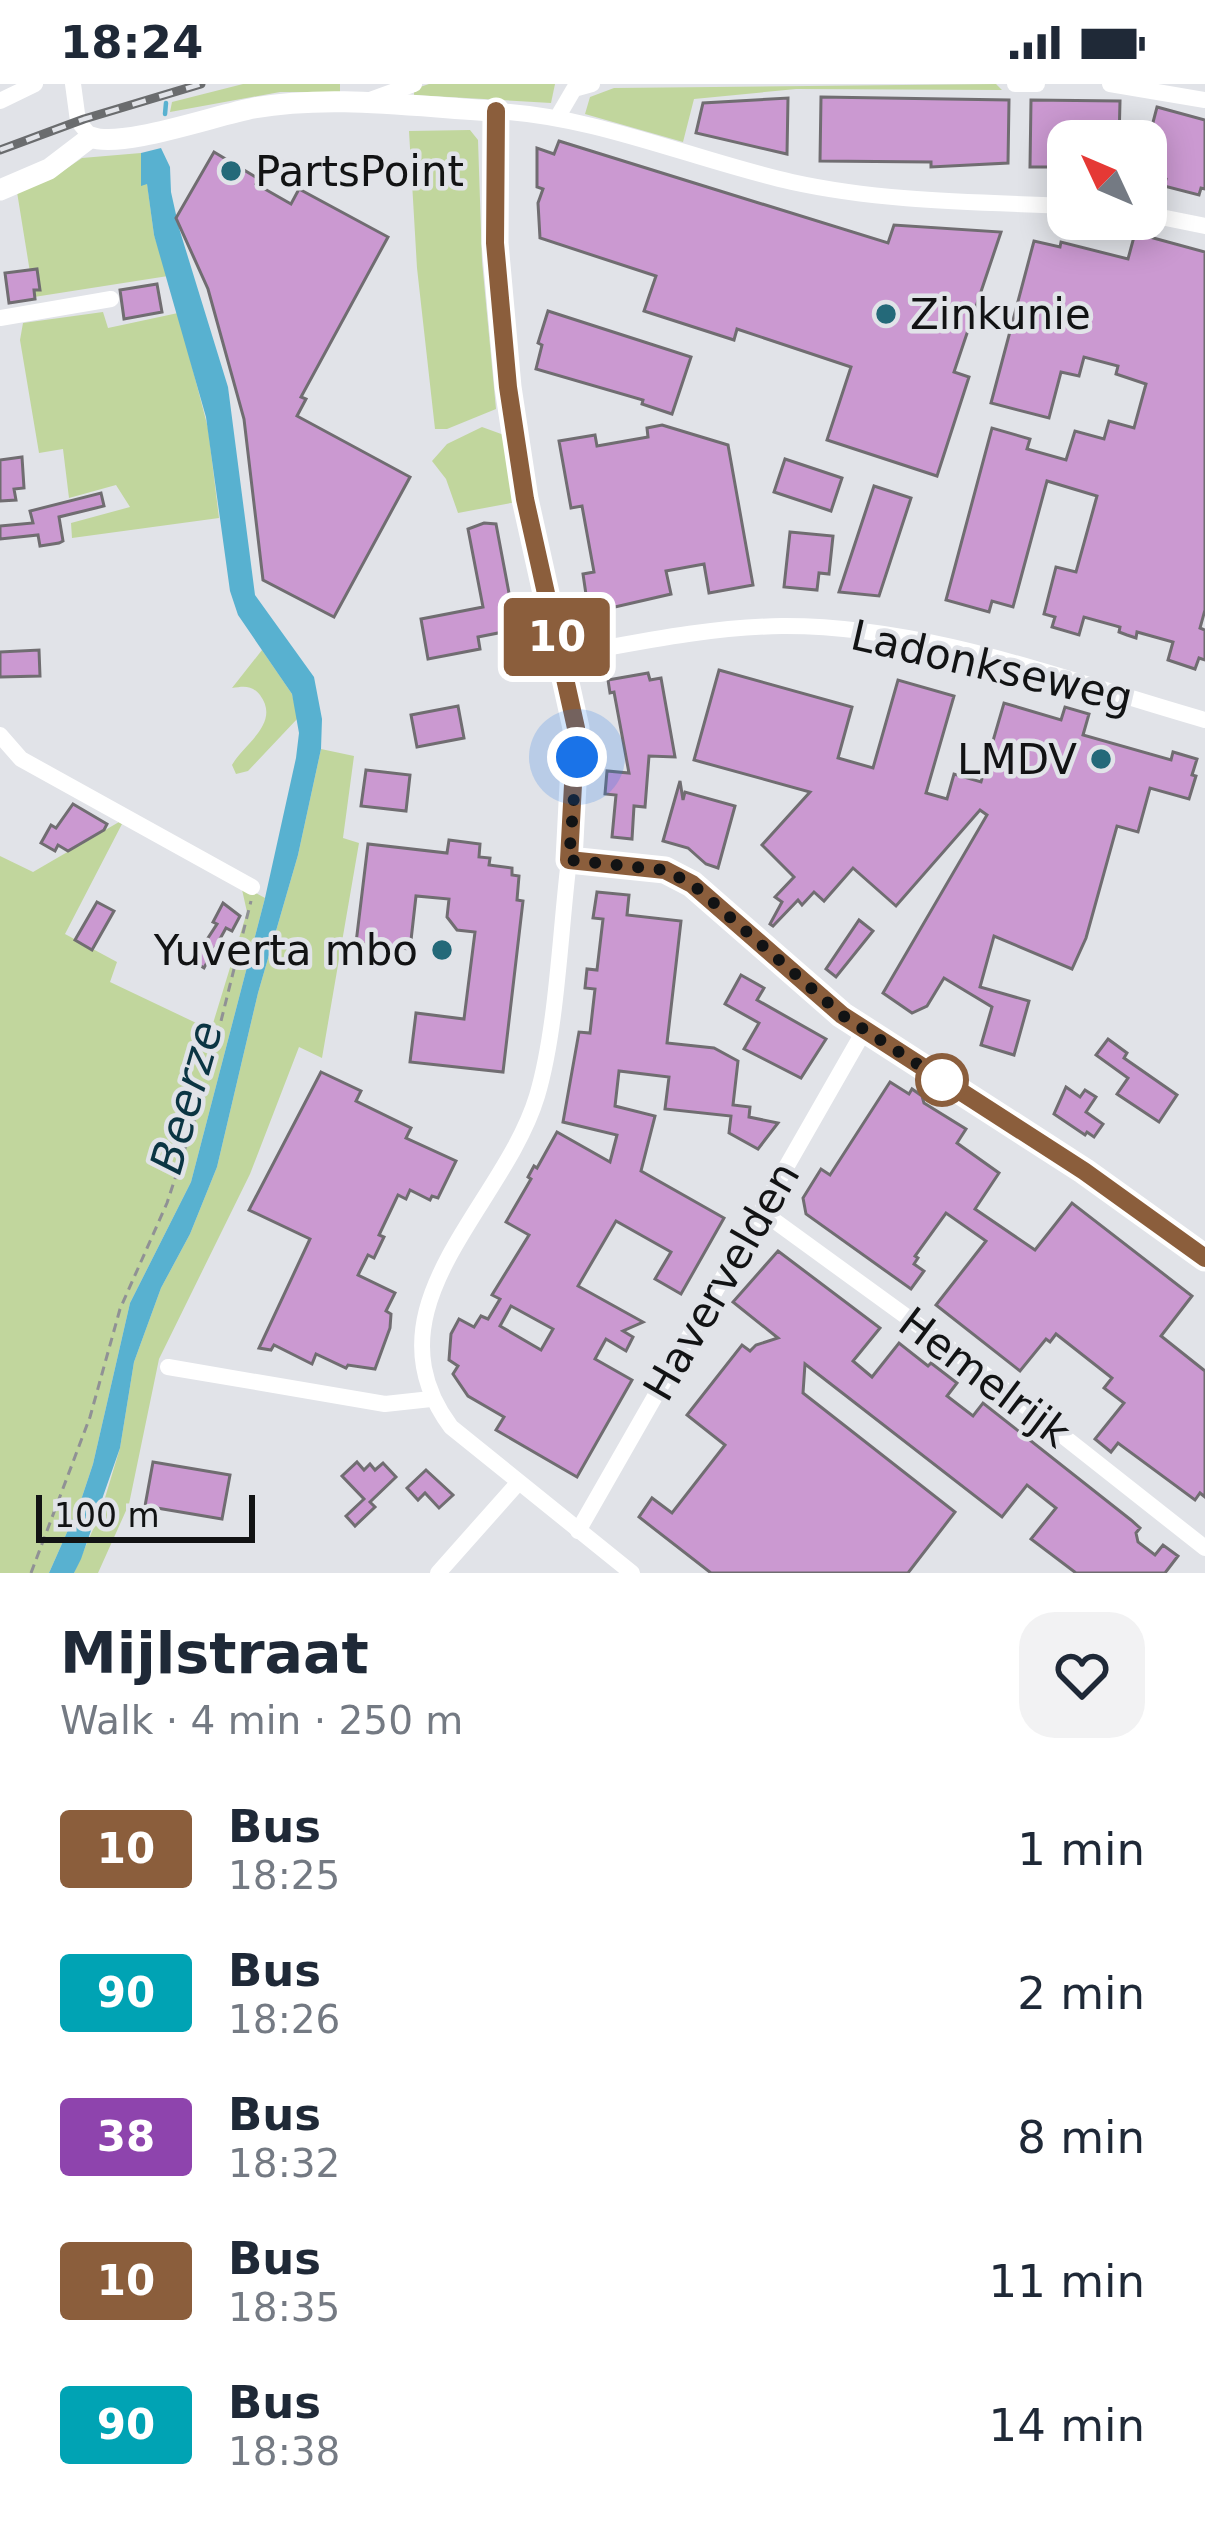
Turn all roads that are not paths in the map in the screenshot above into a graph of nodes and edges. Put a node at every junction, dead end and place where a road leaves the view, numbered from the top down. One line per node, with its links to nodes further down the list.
1 (34, 84): 9 (street)
2 (73, 84): 13 (street)
3 (414, 84): 10 (street)
4 (592, 84): 12 (street)
5 (1015, 84): 6 (street)
6 (1036, 84)
7 (1110, 84): 8 (street)
8 (1205, 100)
9 (0, 101)
10 (359, 104): 11 (main road); 13 (main road)
11 (496, 111): 12 (street); 20 (main road)
12 (557, 118): 15 (street)
13 (91, 136): 14 (main road)
14 (0, 190)
15 (1047, 205)
16 (1167, 218): 17 (street)
17 (1205, 226)
18 (111, 299): 19 (street)
19 (0, 318)
20 (562, 656): 21 (street, Ladonkseweg); 23 (main road)
21 (1205, 720)
22 (0, 735): 24 (street)
23 (569, 860): 25 (main road); 29 (street)
24 (252, 887)
25 (864, 1031): 26 (street, Havervelden); 27 (main road)
26 (761, 1211): 31 (street, Havervelden); 32 (street, Hemelrijk)
27 (1205, 1258)
28 (168, 1367): 29 (street)
29 (431, 1399): 30 (street)
30 (518, 1483): 31 (street); 33 (street)
31 (578, 1531): 34 (street)
32 (1205, 1548)
33 (438, 1573)
34 (632, 1573)

